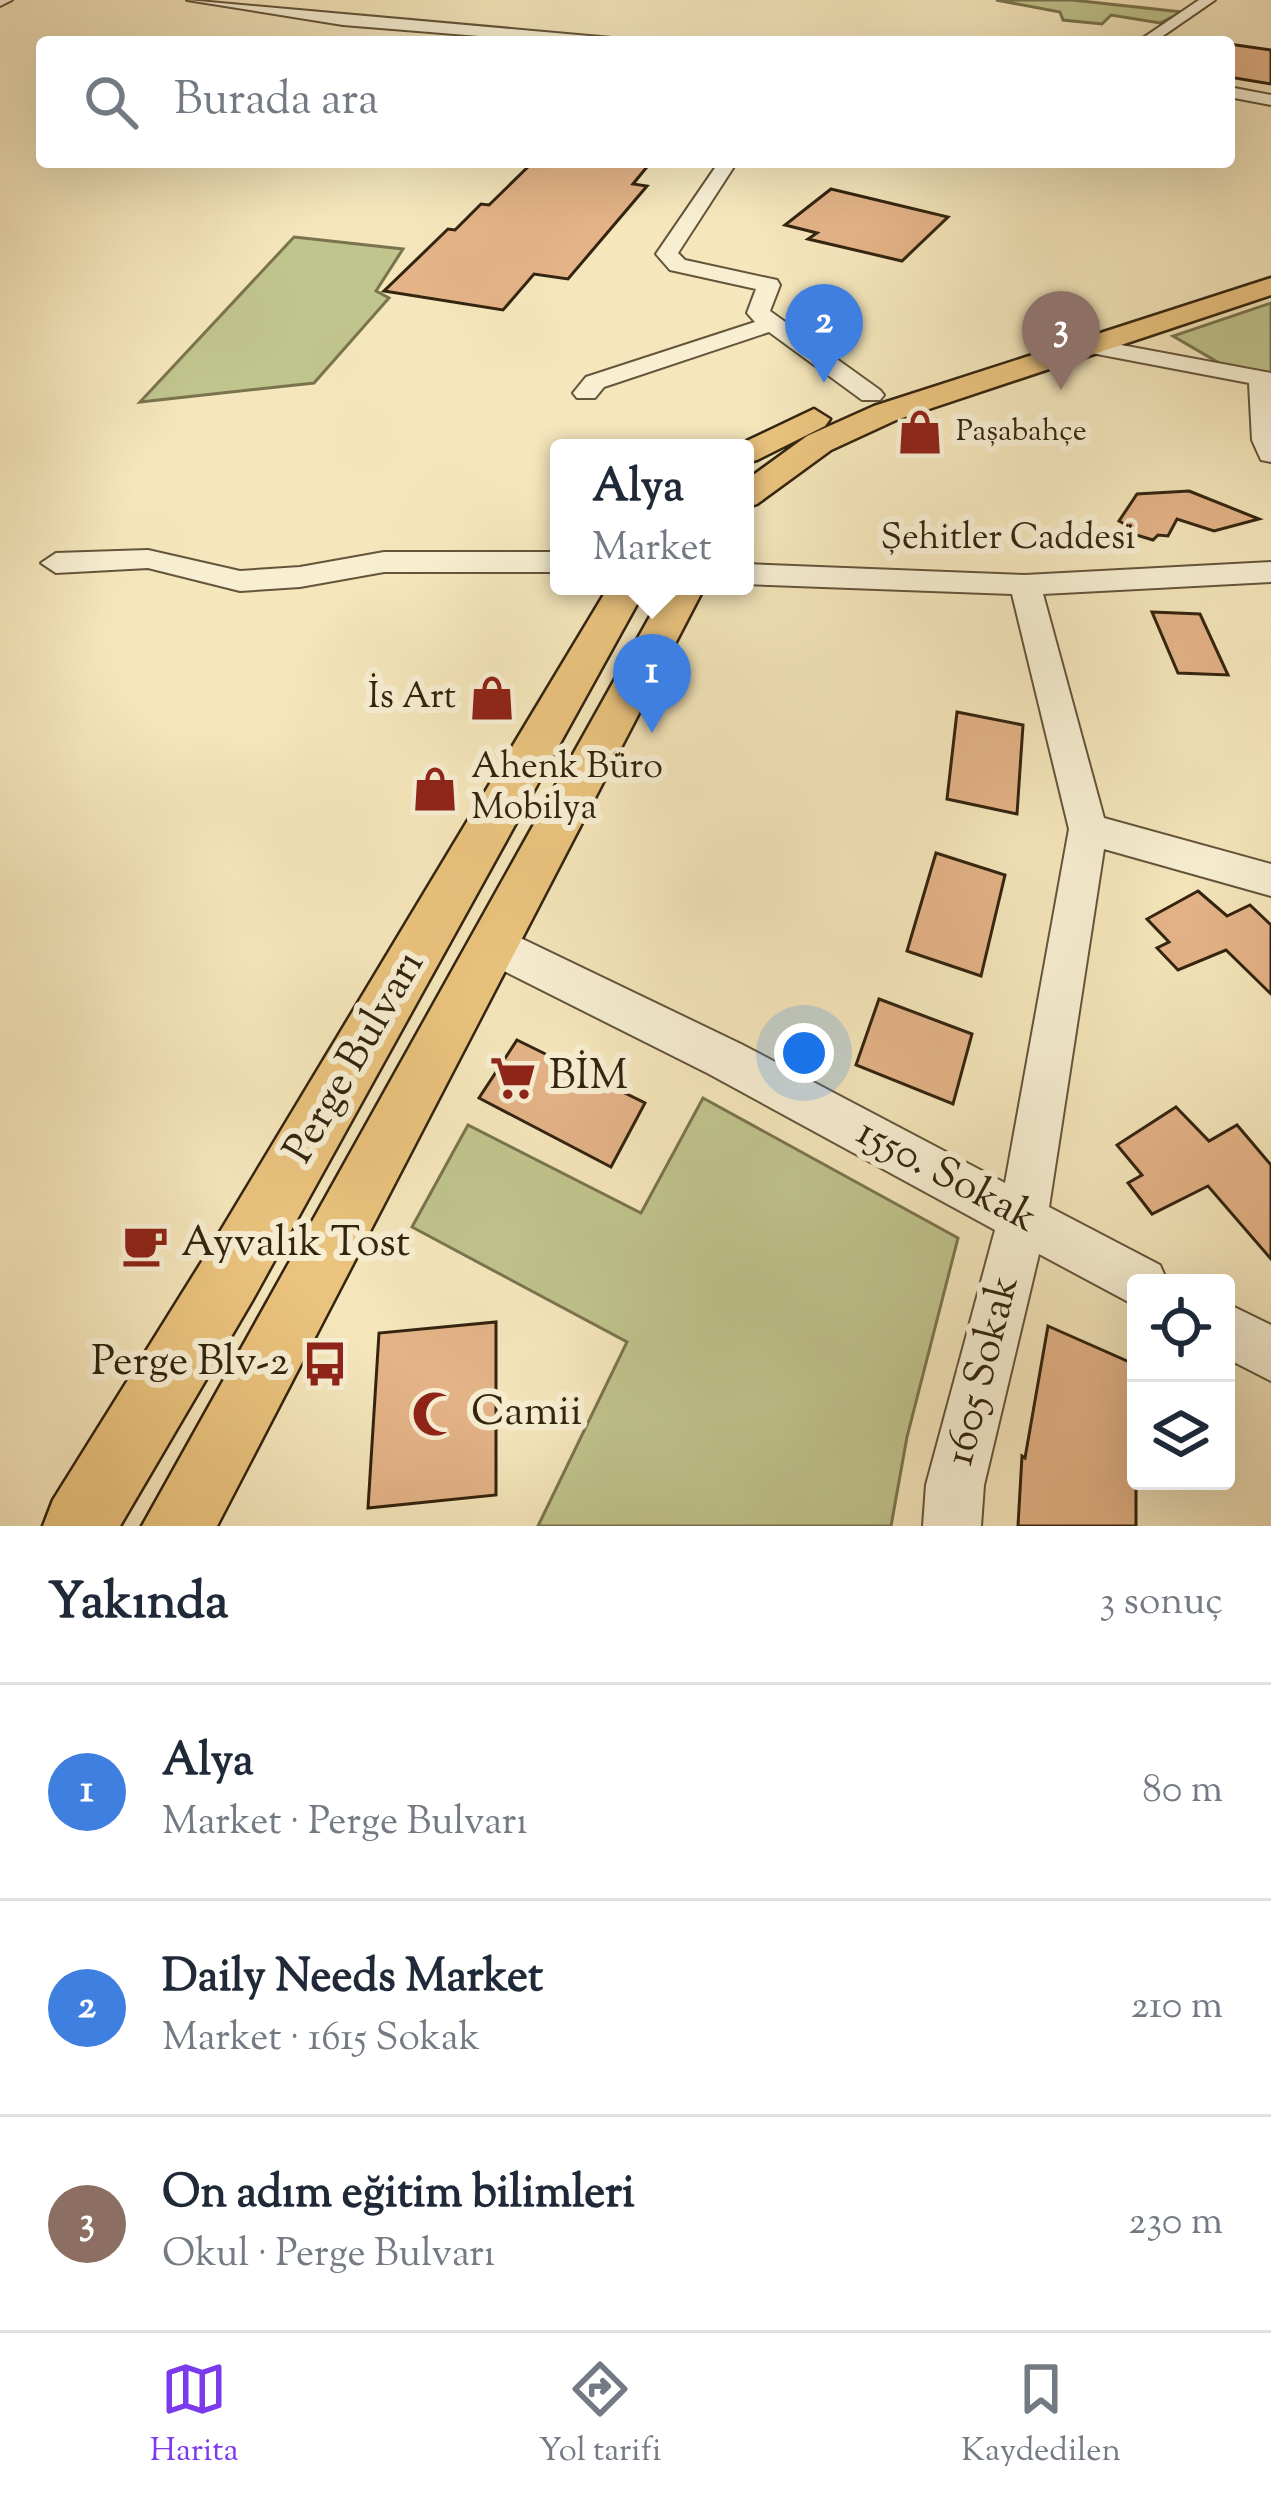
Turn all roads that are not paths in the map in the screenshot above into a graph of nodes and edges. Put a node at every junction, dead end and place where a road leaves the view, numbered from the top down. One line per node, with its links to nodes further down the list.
1 (194, 0): 3 (street)
2 (1208, 0): 4 (street)
3 (535, 36)
4 (1153, 36)
5 (1235, 93): 6 (street)
6 (1271, 100)
7 (724, 168): 10 (street)
8 (1271, 262): 14 (main road)
9 (1271, 286): 11 (main road)
10 (770, 324): 13 (street); 14 (street)
11 (1089, 346): 12 (street); 17 (main road)
12 (1266, 379): 16 (street)
13 (586, 392)
14 (871, 395): 15 (main road)
15 (754, 449)
16 (1271, 454)
17 (754, 490)
18 (550, 562): 19 (street)
19 (56, 563)
20 (1271, 572): 22 (street, Şehitler Caddesi)
21 (754, 574): 22 (street, Şehitler Caddesi)
22 (1025, 585): 25 (street)
23 (623, 595): 32 (main road, Perge Bulvarı)
24 (681, 595): 27 (main road, Perge Bulvarı)
25 (1088, 829): 26 (street); 28 (street, 1605 Sokak)
26 (1271, 880)
27 (491, 944): 28 (street, 1550. Sokak); 33 (main road, Perge Bulvarı)
28 (1023, 1217): 29 (street, 1550. Sokak); 34 (street, 1605 Sokak)
29 (1127, 1275)
30 (1235, 1334): 31 (street)
31 (1271, 1354)
32 (79, 1526)
33 (178, 1526)
34 (952, 1526)

